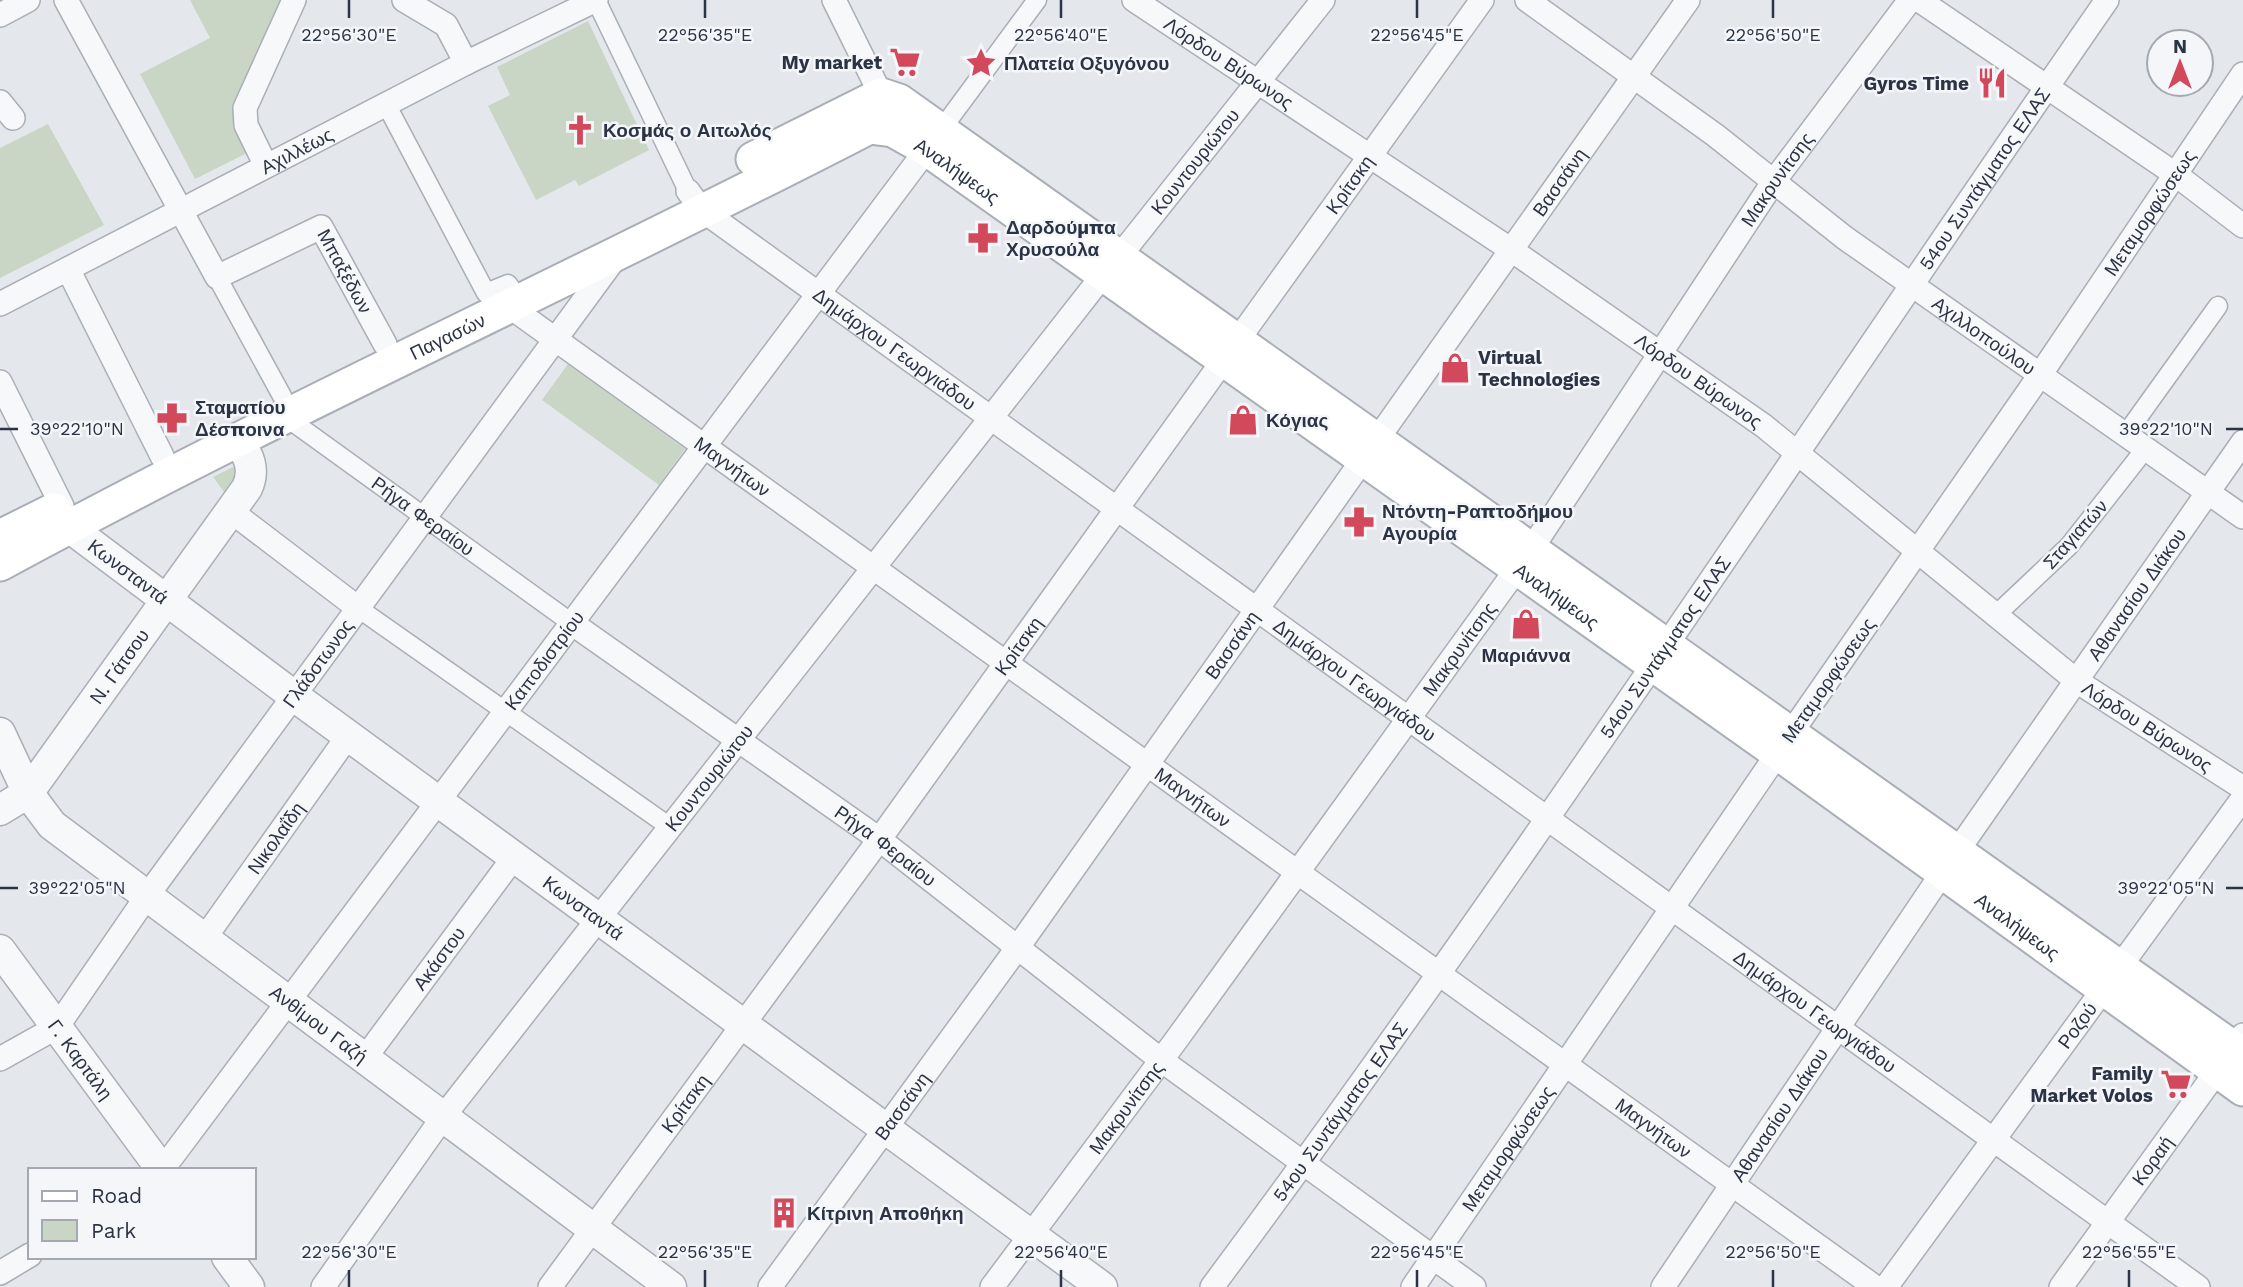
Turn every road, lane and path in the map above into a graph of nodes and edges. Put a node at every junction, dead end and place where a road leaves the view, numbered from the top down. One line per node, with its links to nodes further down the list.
1 (28, 0): 16 (street)
2 (66, 0): 30 (street, Ρήγα Φεραίου)
3 (294, 0): 26 (street)
4 (404, 0): 17 (street)
5 (596, 0): 17 (street, Αχιλλέως); 29 (street, Δημάρχου Γεωργιάδου)
6 (834, 0): 22 (street)
7 (1037, 0): 24 (street, Καποδιστρίου)
8 (1134, 0): 20 (street, Λόρδου Βύρωνος)
9 (1323, 0): 20 (street, Κουντουριώτου)
10 (1482, 0): 25 (street, Κρίτσκη)
11 (1527, 0): 19 (street, Αχιλλοπούλου)
12 (1688, 0): 19 (street, Βασσάνη)
13 (1910, 0): 28 (street, Μακρυνίτσης)
14 (1919, 0): 21 (street)
15 (2108, 0): 21 (street, 54ου Συντάγματος ΕΛΑΣ)
16 (0, 15)
17 (466, 63): 23 (street, Αχιλλέως)
18 (2243, 74): 27 (street, Μεταμορφώσεως)
19 (1636, 77): 28 (street, Αχιλλοπούλου); 33 (street, Βασσάνη)
20 (1259, 84): 25 (street, Λόρδου Βύρωνος); 34 (street, Κουντουριώτου)
21 (2047, 87): 27 (street); 37 (street, 54ου Συντάγματος ΕΛΑΣ)
22 (881, 94): 24 (main road, Αναλήψεως); 29 (main road, Παγασών)
23 (386, 104): 26 (street, Αχιλλέως); 39 (street, Μαγνήτων)
24 (923, 138): 29 (main road, Παγασών); 34 (main road, Αναλήψεως); 38 (street, Καποδιστρίου)
25 (1372, 157): 33 (street, Λόρδου Βύρωνος); 44 (street, Κρίτσκη)
26 (266, 166): 30 (street, Αχιλλέως)
27 (2175, 174): 31 (street); 46 (street, Μεταμορφώσεως)
28 (1774, 181): 37 (street, Αχιλλοπούλου); 45 (street, Μακρυνίτσης)
29 (695, 201): 32 (main road, Παγασών); 38 (street, Δημάρχου Γεωργιάδου); 39 (main road, Παγασών)
30 (180, 210): 35 (street, Αχιλλέως); 36 (street, Ρήγα Φεραίου)
31 (2243, 226)
32 (620, 250): 39 (main road, Παγασών); 42 (street, Γλάδστωνος)
33 (1513, 251): 45 (street, Λόρδου Βύρωνος); 55 (street, Βασσάνη)
34 (1111, 266): 44 (main road, Αναλήψεως); 49 (street, Κουντουριώτου)
35 (68, 269): 40 (street, Αχιλλέως); 57 (street)
36 (217, 276): 43 (street, Μπαξέδων); 48 (street, Ρήγα Φεραίου)
37 (1911, 282): 46 (street, Αχιλλοπούλου); 56 (street, 54ου Συντάγματος ΕΛΑΣ)
38 (818, 295): 49 (street, Δημάρχου Γεωργιάδου); 53 (street, Καποδιστρίου)
39 (510, 302): 42 (street, Μαγνήτων); 43 (main road, Παγασών); 48 (main road, Παγασών)
40 (0, 304)
41 (2218, 306): 50 (street)
42 (555, 339): 53 (street, Μαγνήτων); 63 (street, Γλάδστωνος)
43 (385, 344): 48 (main road, Παγασών)
44 (1229, 350): 55 (main road, Αναλήψεως); 59 (street, Κρίτσκη)
45 (1660, 354): 56 (street, Λόρδου Βύρωνος); 66 (street, Μακρυνίτσης)
46 (2040, 374): 50 (street, Αχιλλοπούλου); 65 (street, Μεταμορφώσεως)
47 (0, 382): 61 (street, Κωνσταντά)
48 (286, 405): 51 (main road, Παγασών); 57 (main road, Παγασών); 63 (street, Ρήγα Φεραίου)
49 (990, 416): 59 (street, Δημάρχου Γεωργιάδου); 68 (street, Κουντουριώτου)
50 (2126, 434): 54 (street, Αχιλλοπούλου)
51 (235, 442): 60 (street, Ν. Γάτσου); 61 (main road, Παγασών)
52 (2243, 442): 58 (street, Αθανασίου Διάκου)
53 (703, 446): 68 (street, Μαγνήτων); 73 (street, Καποδιστρίου)
54 (2146, 448): 58 (street, Αχιλλοπούλου); 72 (street, Σταγιατών)
55 (1371, 449): 66 (main road, Αναλήψεως); 71 (street, Βασσάνη)
56 (1798, 450): 65 (street, Λόρδου Βύρωνος); 74 (street, 54ου Συντάγματος ΕΛΑΣ)
57 (162, 456): 61 (main road, Παγασών)
58 (2209, 492): 62 (street, Αχιλλοπούλου); 76 (street, Αθανασίου Διάκου)
59 (1118, 508): 71 (street, Δημάρχου Γεωργιάδου); 75 (street, Κρίτσκη)
60 (232, 512): 69 (street, Ν. Γάτσου); 70 (street)
61 (66, 516): 64 (main road, Παγασών); 67 (main road, Παγασών); 69 (street, Κωνσταντά)
62 (2243, 516)
63 (424, 519): 70 (street, Γλάδστωνος); 73 (street, Ρήγα Φεραίου)
64 (0, 537)
65 (1919, 550): 72 (street, Λόρδου Βύρωνος); 83 (street, Μεταμορφώσεως)
66 (1525, 558): 74 (main road, Αναλήψεως); 79 (street, Μακρυνίτσης)
67 (0, 564)
68 (873, 567): 75 (street, Μαγνήτων); 82 (street, Κουντουριώτου)
69 (166, 600): 77 (street, Κωνσταντά); 86 (street, Ν. Γάτσου)
70 (358, 608): 77 (street, Γλάδστωνος); 78 (street)
71 (1257, 608): 79 (street, Δημάρχου Γεωργιάδου); 84 (street, Βασσάνη)
72 (1998, 613): 76 (street, Λόρδου Βύρωνος)
73 (573, 624): 78 (street, Καποδιστρίου); 82 (street, Ρήγα Φεραίου)
74 (1661, 655): 83 (main road, Αναλήψεως); 90 (street, 54ου Συντάγματος ΕΛΑΣ)
75 (1005, 662): 84 (street, Μαγνήτων); 92 (street, Κρίτσκη)
76 (2078, 682): 85 (street, Λόρδου Βύρωνος); 94 (street, Αθανασίου Διάκου)
77 (294, 696): 81 (street, Κωνσταντά); 96 (street, Γλάδστωνος)
78 (505, 714): 88 (street, Καποδιστρίου); 91 (street)
79 (1410, 717): 90 (street, Δημάρχου Γεωργιάδου); 95 (street, Μακρυνίτσης)
80 (0, 733): 86 (street, Ανθίμου Γαζή)
81 (348, 736): 88 (street, Κωνσταντά); 99 (street, Νικολαΐδη)
82 (737, 738): 91 (street, Κουντουριώτου); 92 (street, Ρήγα Φεραίου)
83 (1785, 743): 94 (main road, Αναλήψεως); 97 (street, Μεταμορφώσεως)
84 (1146, 764): 95 (street, Μαγνήτων); 100 (street, Βασσάνη)
85 (2243, 788)
86 (28, 793): 89 (street, Ν. Γάτσου); 96 (street, Ανθίμου Γαζή)
87 (2243, 798): 103 (street, Ροζού)
88 (439, 802): 93 (street, Κωνσταντά); 104 (street, Καποδιστρίου)
89 (0, 810)
90 (1548, 817): 97 (street, Δημάρχου Γεωργιάδου); 102 (street, 54ου Συντάγματος ΕΛΑΣ)
91 (670, 827): 98 (street, Κουντουριώτου)
92 (879, 839): 100 (street, Ρήγα Φεραίου); 105 (street, Κρίτσκη)
93 (514, 857): 98 (street, Κωνσταντά); 108 (street, Ακάστου)
94 (1950, 861): 103 (main road, Αναλήψεως); 106 (street, Αθανασίου Διάκου)
95 (1297, 872): 102 (street, Μαγνήτων); 110 (street, Μακρυνίτσης)
96 (147, 896): 99 (street, Ανθίμου Γαζή); 107 (street, Γλάδστωνος)
97 (1671, 906): 106 (street, Δημάρχου Γεωργιάδου); 112 (street, Μεταμορφώσεως)
98 (598, 919): 105 (street, Κωνσταντά); 113 (street, Κουντουριώτου)
99 (204, 939): 104 (street, Ανθίμου Γαζή)
100 (1018, 947): 110 (street, Ρήγα Φεραίου); 114 (street, Βασσάνη)
101 (0, 950): 107 (street, Γ. Καρτάλη)
102 (1438, 974): 112 (street, Μαγνήτων); 116 (street, 54ου Συντάγματος ΕΛΑΣ)
103 (2112, 977): 111 (main road, Αναλήψεως); 115 (street, Ροζού)
104 (287, 1000): 108 (street, Ανθίμου Γαζή); 118 (street, Καποδιστρίου)
105 (744, 1025): 114 (street, Κωνσταντά); 121 (street, Κρίτσκη)
106 (1838, 1026): 115 (street, Δημάρχου Γεωργιάδου); 119 (street, Αθανασίου Διάκου)
107 (57, 1027): 109 (street, Γλάδστωνος); 117 (street, Γ. Καρτάλη)
108 (365, 1058): 113 (street, Ανθίμου Γαζή)
109 (0, 1059)
110 (1161, 1060): 116 (street, Ρήγα Φεραίου); 122 (street, Μακρυνίτσης)
111 (2236, 1060): 120 (street, Κοραή)
112 (1566, 1064): 119 (street, Μαγνήτων); 124 (street, Μεταμορφώσεως)
113 (443, 1116): 121 (street, Ανθίμου Γαζή); 128 (street, Κουντουριώτου)
114 (886, 1129): 122 (street, Κωνσταντά); 131 (street, Βασσάνη)
115 (1994, 1141): 120 (street, Δημάρχου Γεωργιάδου); 139 (street, Ροζού)
116 (1304, 1164): 124 (street, Ρήγα Φεραίου); 134 (street, 54ου Συντάγματος ΕΛΑΣ)
117 (161, 1168)
118 (163, 1168)
119 (1733, 1185): 137 (street, Αθανασίου Διάκου); 138 (street, Μαγνήτων)
120 (2107, 1223): 140 (street, Κοραή); 141 (street, Δημάρχου Γεωργιάδου)
121 (593, 1228): 129 (street, Κρίτσκη); 130 (street, Ανθίμου Γαζή)
122 (1030, 1234): 132 (street, Μακρυνίτσης); 133 (street, Κωνσταντά)
123 (28, 1256): 126 (street)
124 (1434, 1258): 135 (street, Μεταμορφώσεως); 136 (street, Ρήγα Φεραίου)
125 (228, 1259): 127 (street)
126 (5, 1273)
127 (249, 1287)
128 (323, 1287)
129 (550, 1287)
130 (671, 1287)
131 (771, 1287)
132 (992, 1287)
133 (1102, 1287)
134 (1212, 1287)
135 (1413, 1287)
136 (1474, 1287)
137 (1663, 1287)
138 (1875, 1287)
139 (1886, 1287)
140 (2062, 1287)
141 (2198, 1287)

